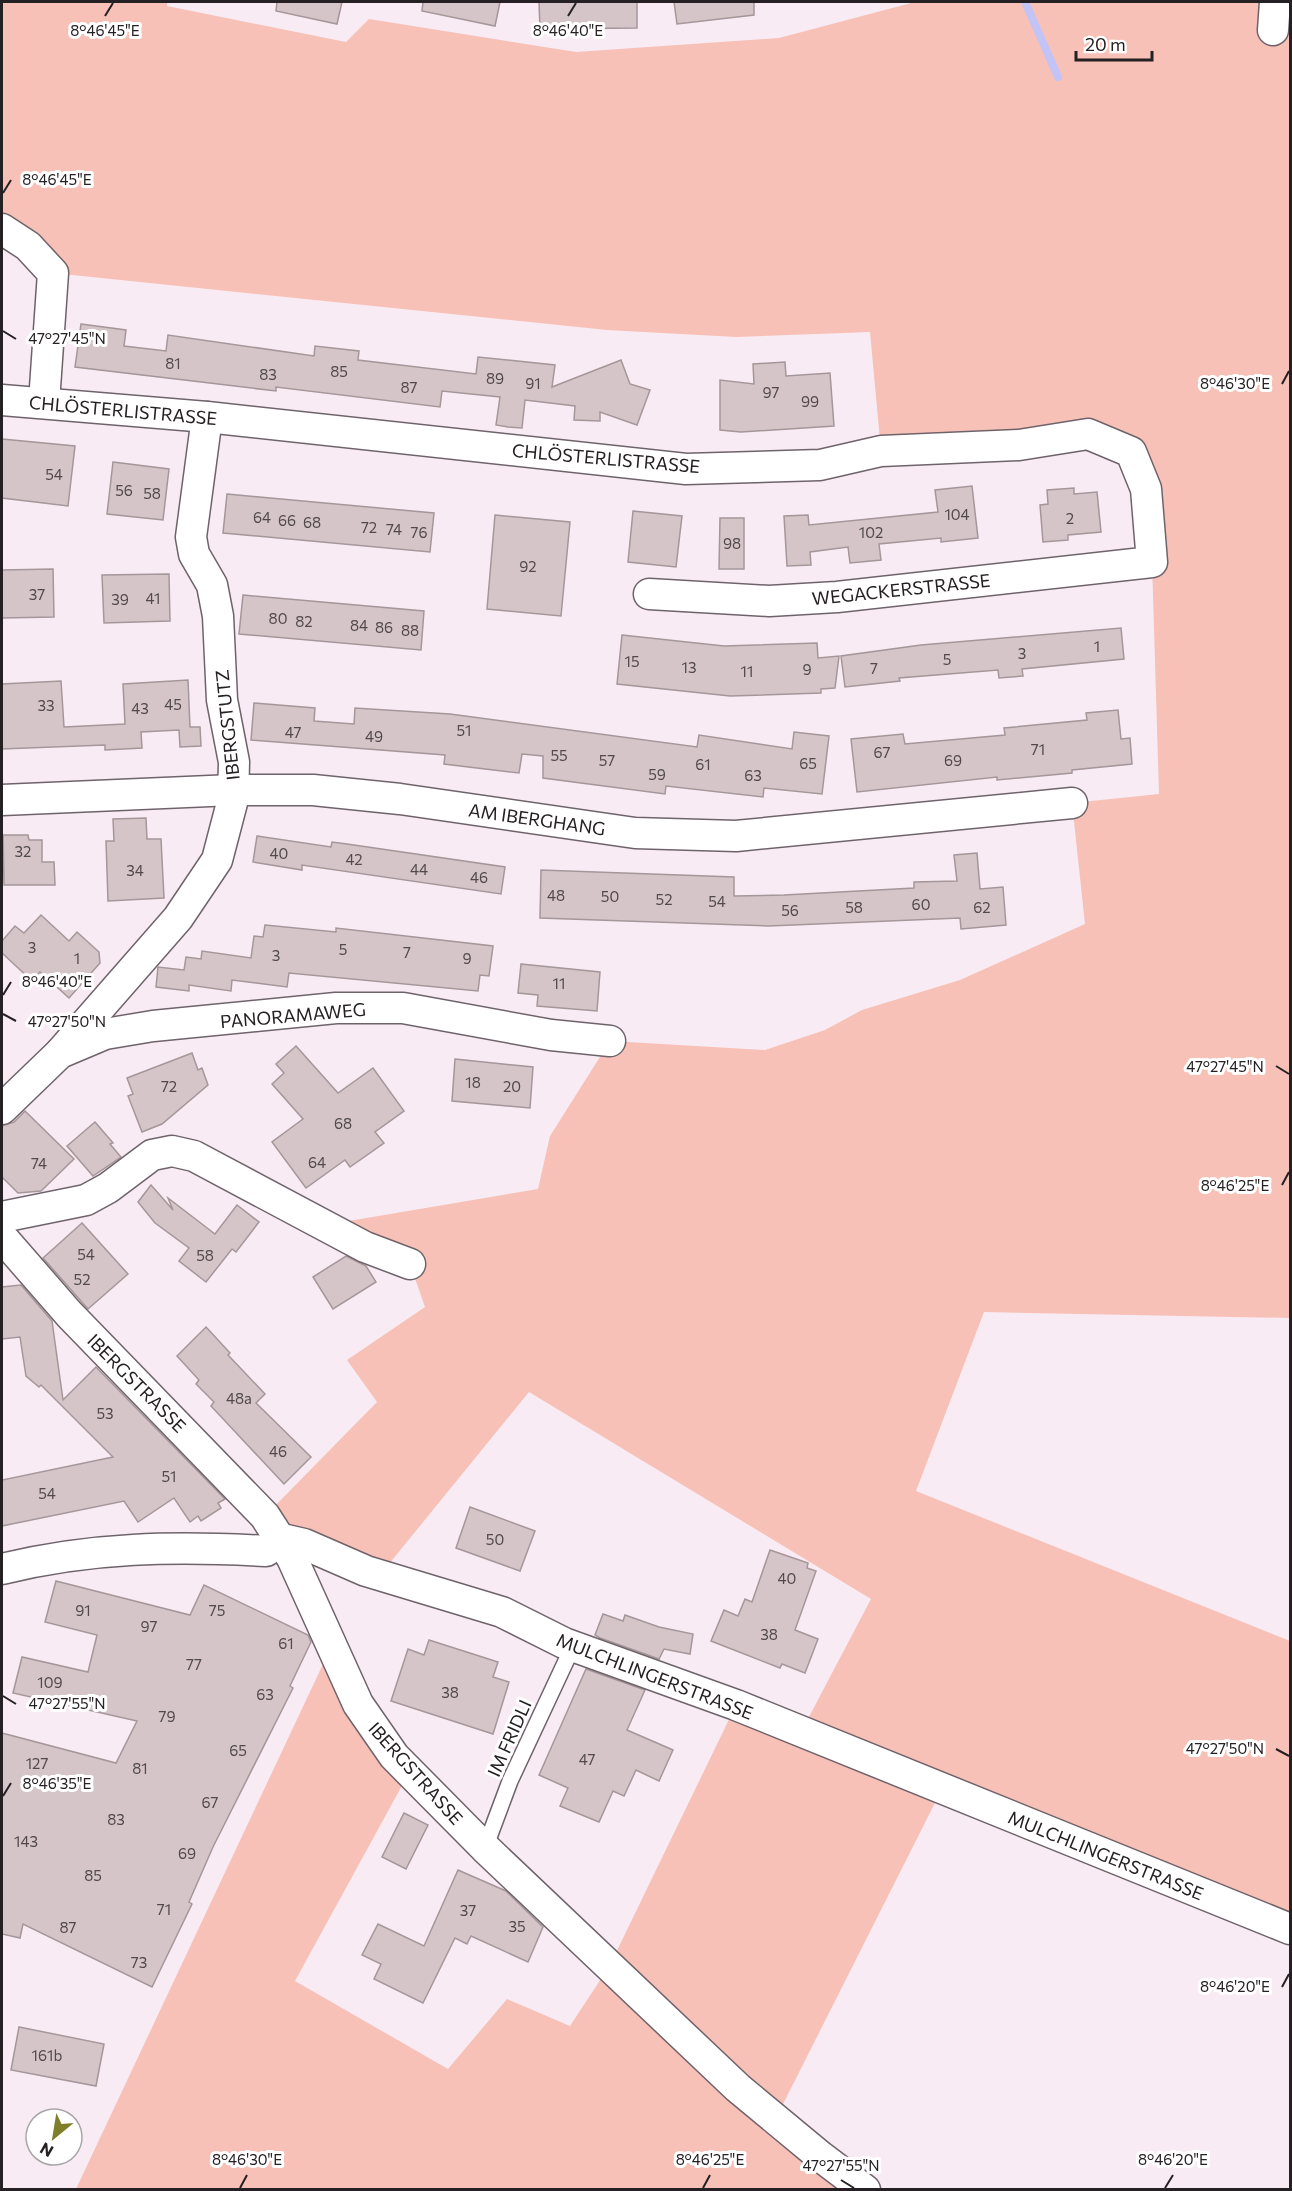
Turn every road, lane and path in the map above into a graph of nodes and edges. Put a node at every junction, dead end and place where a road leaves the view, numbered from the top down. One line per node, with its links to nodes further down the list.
1 (2, 229): 3 (street)
2 (2, 400): 3 (street, CHLÖSTERLISTRASSE)
3 (44, 402): 4 (street, CHLÖSTERLISTRASSE)
4 (207, 417): 5 (street, CHLÖSTERLISTRASSE); 7 (street, IBERGSTUTZ)
5 (1152, 562): 6 (street, WEGACKERSTRASSE)
6 (649, 594)
7 (233, 790): 8 (street, AM IBERGHANG); 9 (street, AM IBERGHANG); 11 (street, IBERGSTUTZ)
8 (2, 800)
9 (1071, 803)
10 (610, 1041): 11 (street, PANORAMAWEG)
11 (60, 1053): 12 (street, PANORAMAWEG)
12 (2, 1109)
13 (2, 1217): 15 (street)
14 (2, 1237): 16 (street, IBERGSTRASSE)
15 (410, 1264)
16 (282, 1539): 17 (street); 18 (street, MULCHLINGERSTRASSE); 19 (street, IBERGSTRASSE)
17 (2, 1569)
18 (573, 1646): 19 (lane, IM FRIDLI); 20 (street, MULCHLINGERSTRASSE)
19 (485, 1848): 21 (street, IBERGSTRASSE)
20 (1290, 1929)
21 (865, 2190)

